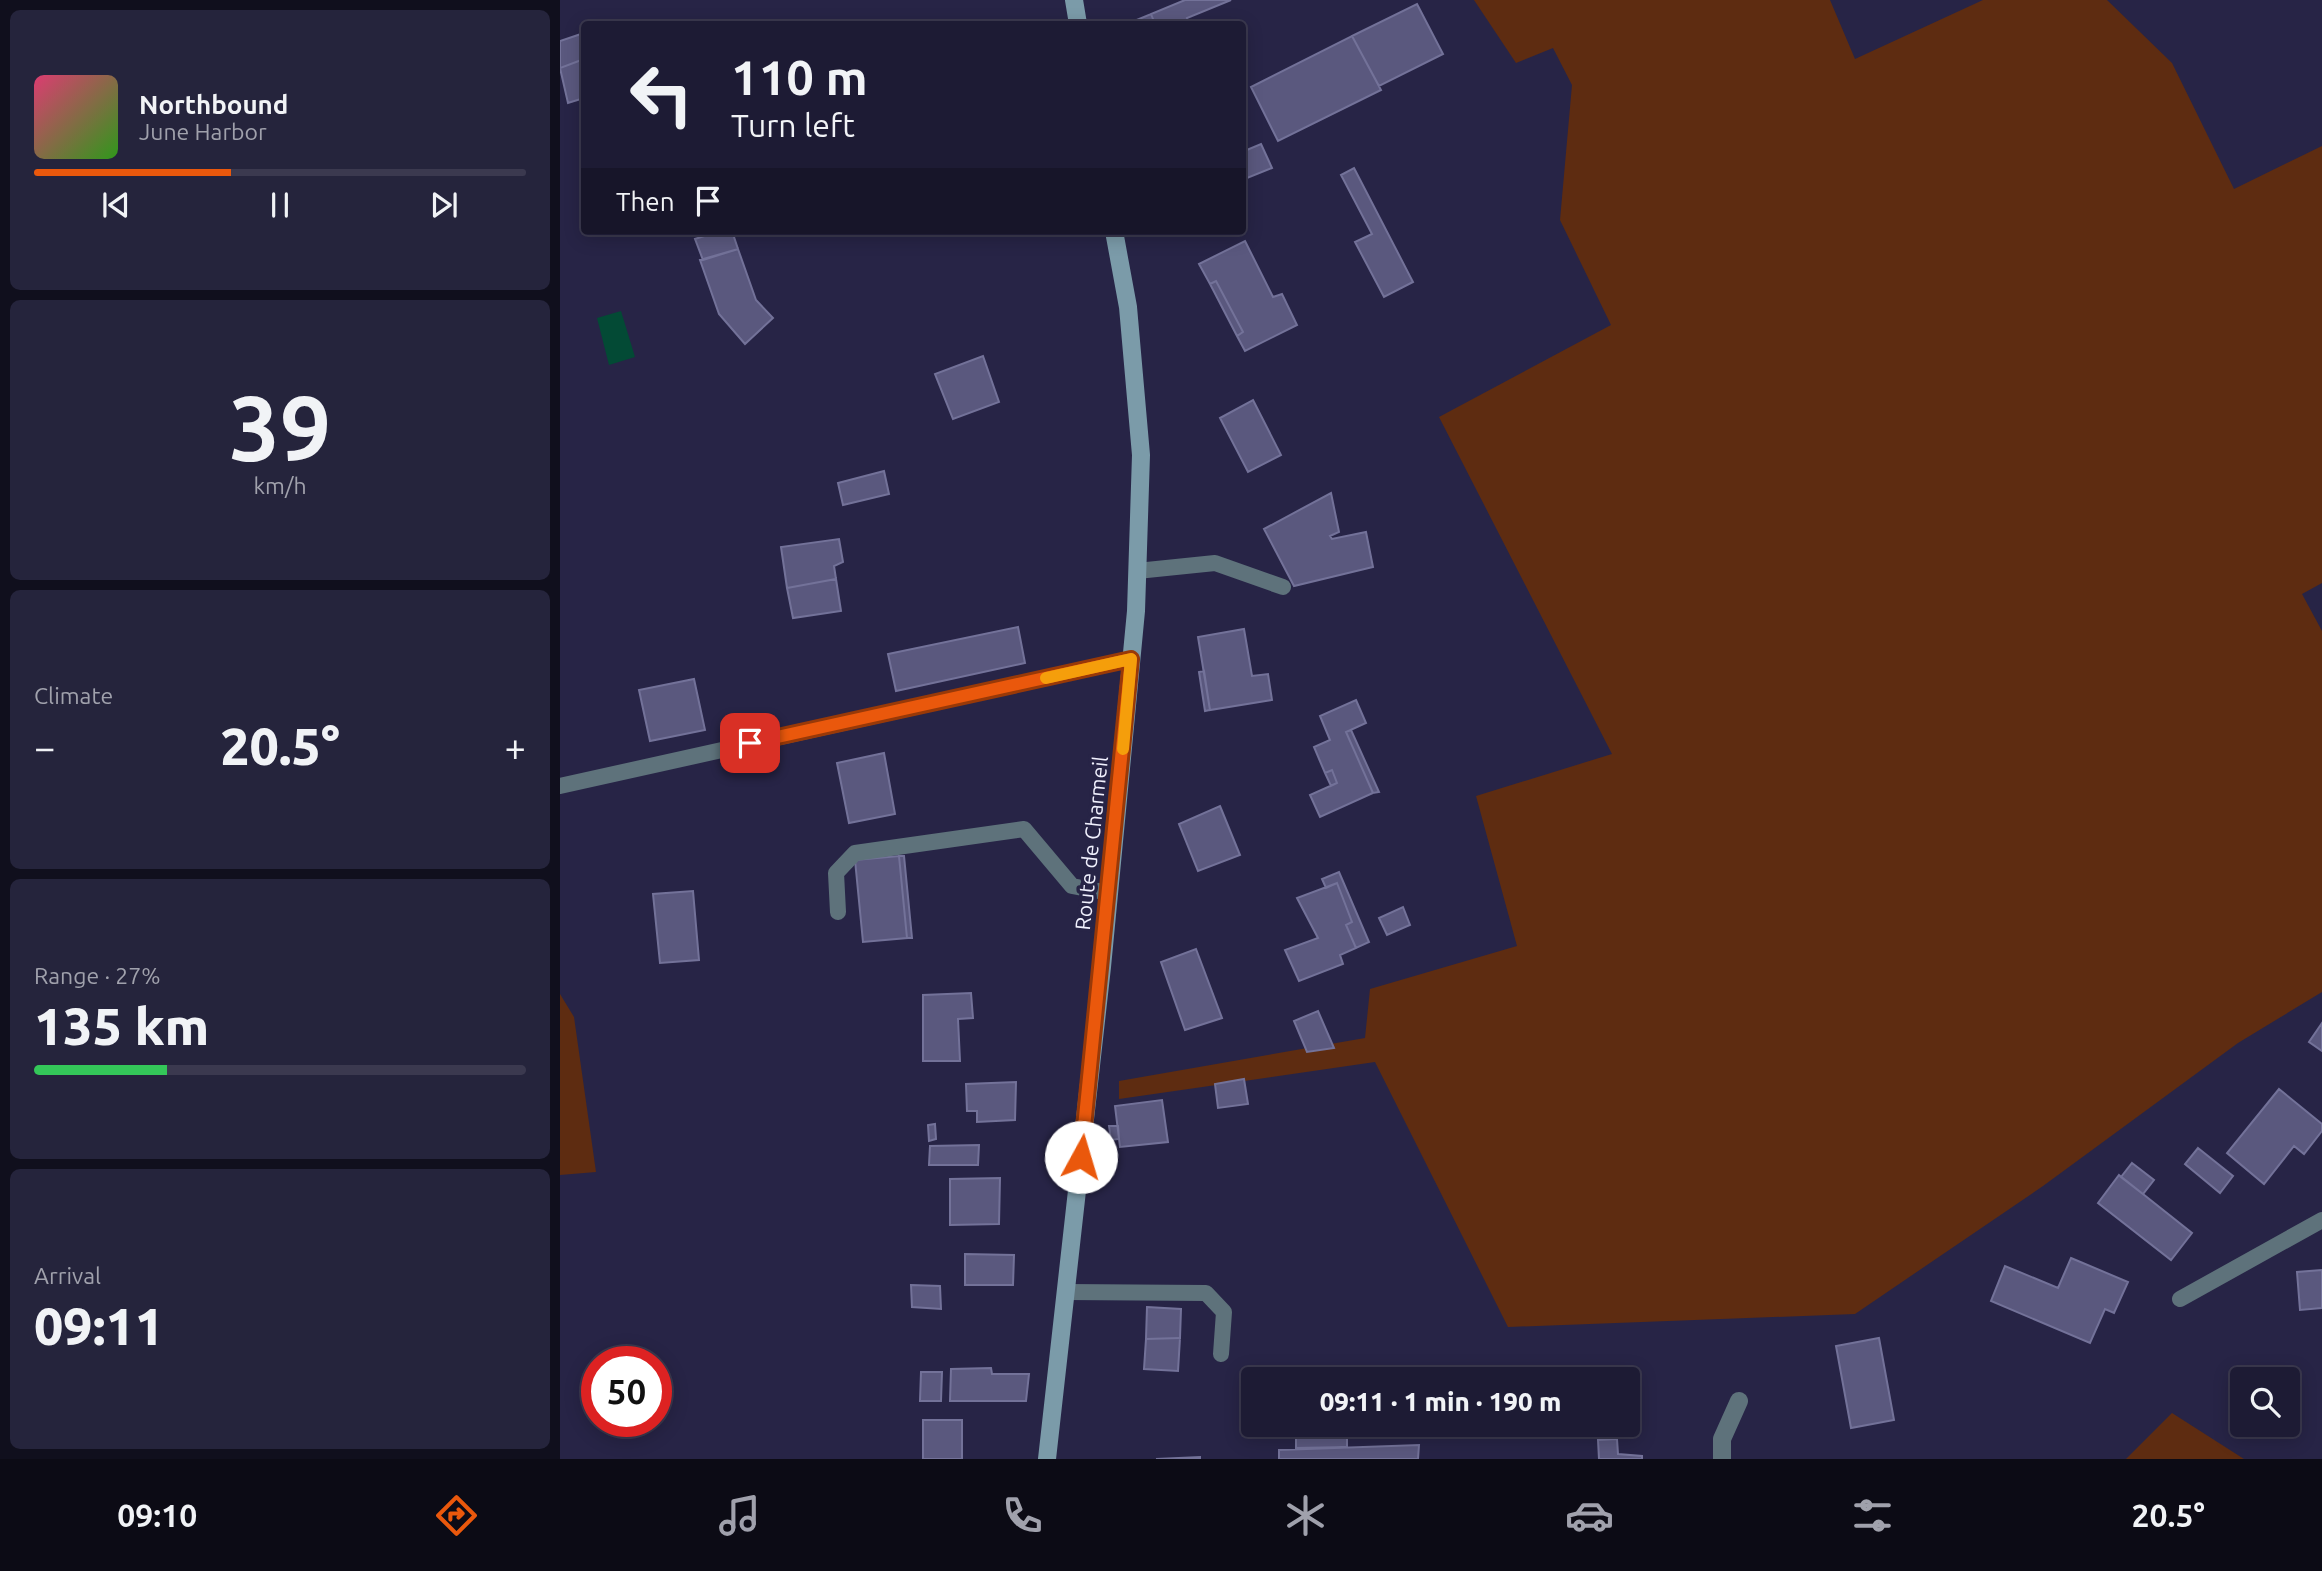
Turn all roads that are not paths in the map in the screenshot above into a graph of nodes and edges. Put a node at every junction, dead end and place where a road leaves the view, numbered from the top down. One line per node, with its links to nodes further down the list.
1 (1074, 0): 2 (main road)
2 (1078, 21)
3 (1115, 235): 4 (main road, Route de Charmeil)
4 (1137, 571): 5 (lane); 6 (main road, Route de Charmeil)
5 (1283, 587)
6 (1131, 659): 7 (lane); 8 (main road, Route de Charmeil)
7 (560, 786)
8 (1109, 893): 9 (lane); 11 (main road, Route de Charmeil)
9 (838, 912)
10 (2322, 1220): 12 (lane)
11 (1066, 1292): 13 (lane); 15 (main road, Route de Charmeil)
12 (2180, 1299)
13 (1221, 1354)
14 (1739, 1401): 16 (street)
15 (1047, 1459)
16 (1722, 1459)

